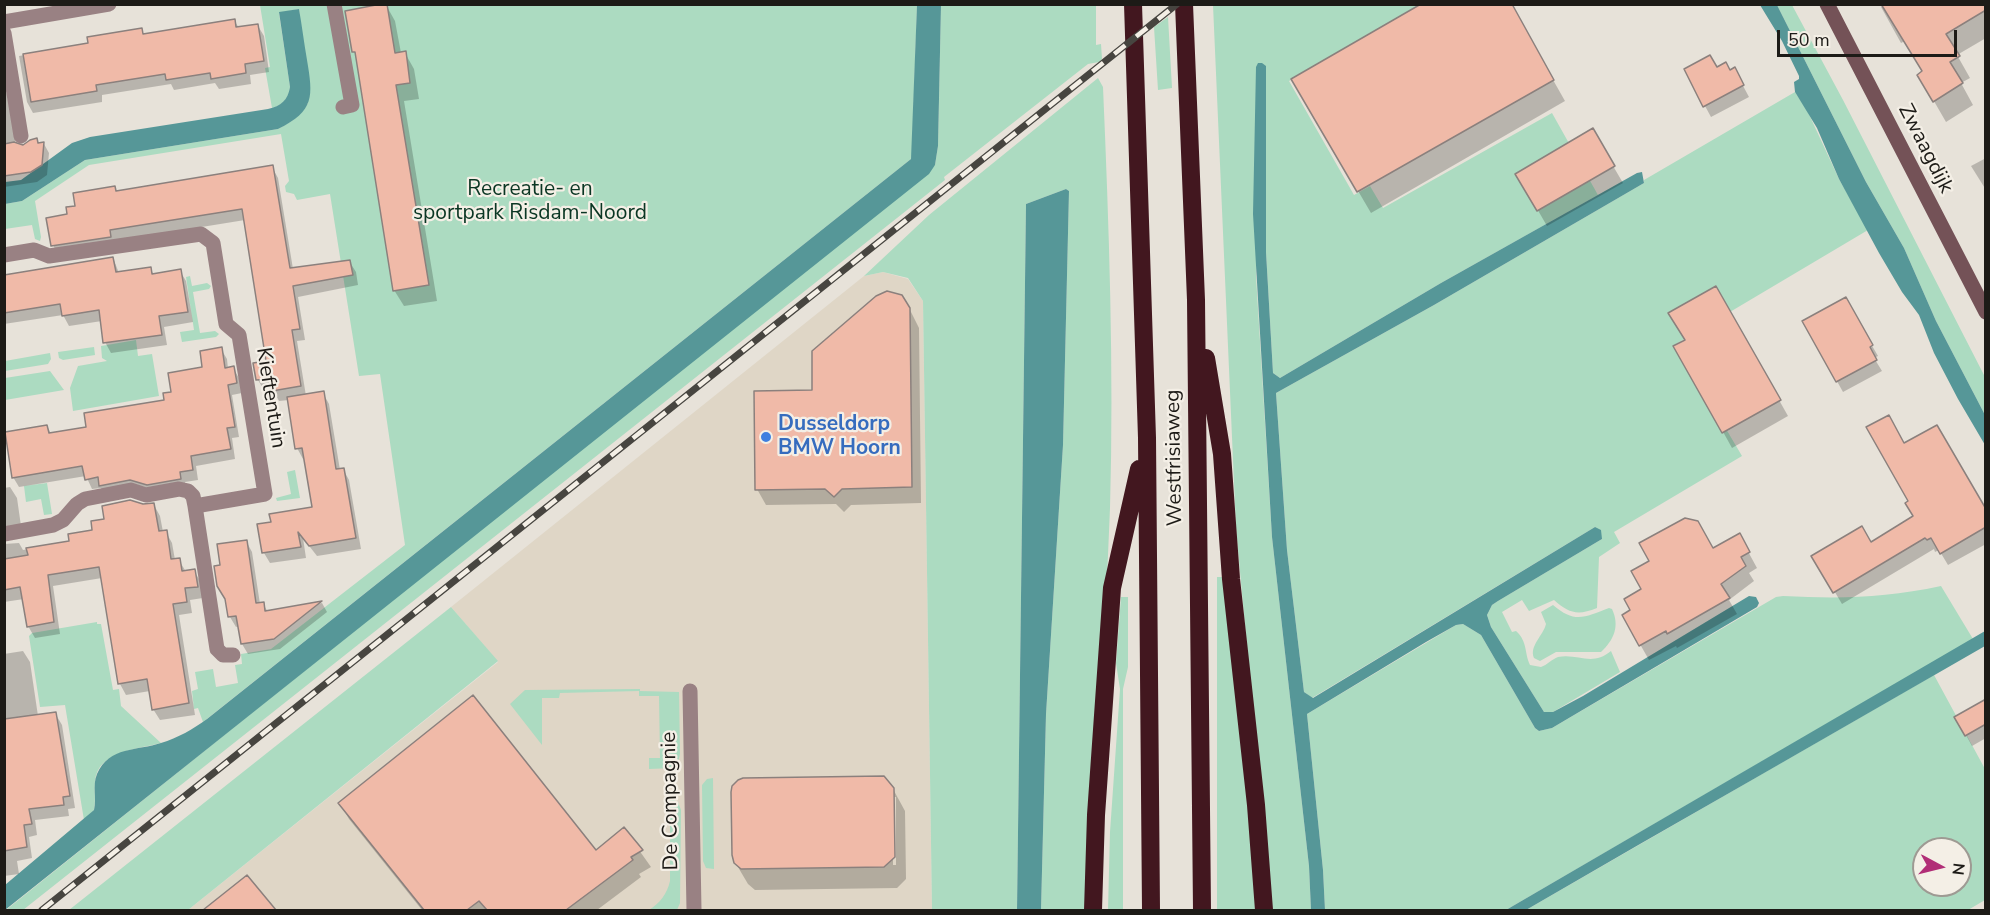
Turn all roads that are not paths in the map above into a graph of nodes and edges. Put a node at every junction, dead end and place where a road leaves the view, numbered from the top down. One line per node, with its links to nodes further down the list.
1 (334, 4): 8 (street)
2 (1133, 4): 13 (highway, Westfrisiaweg)
3 (1184, 4): 11 (highway, Westfrisiaweg)
4 (1827, 4): 12 (street, Zwaagdijk)
5 (102, 5): 6 (street)
6 (4, 22)
7 (4, 33): 9 (street)
8 (343, 106)
9 (21, 136)
10 (4, 255): 14 (street, Kieftentuin)
11 (1196, 300): 21 (highway, Westfrisiaweg); 22 (highway)
12 (1986, 312)
13 (1147, 438): 19 (highway); 20 (highway, Westfrisiaweg)
14 (195, 506): 15 (street); 16 (street)
15 (4, 534)
16 (233, 654)
17 (690, 691): 18 (street, De Compagnie)
18 (694, 910)
19 (1093, 910)
20 (1150, 910)
21 (1203, 910)
22 (1264, 910)

